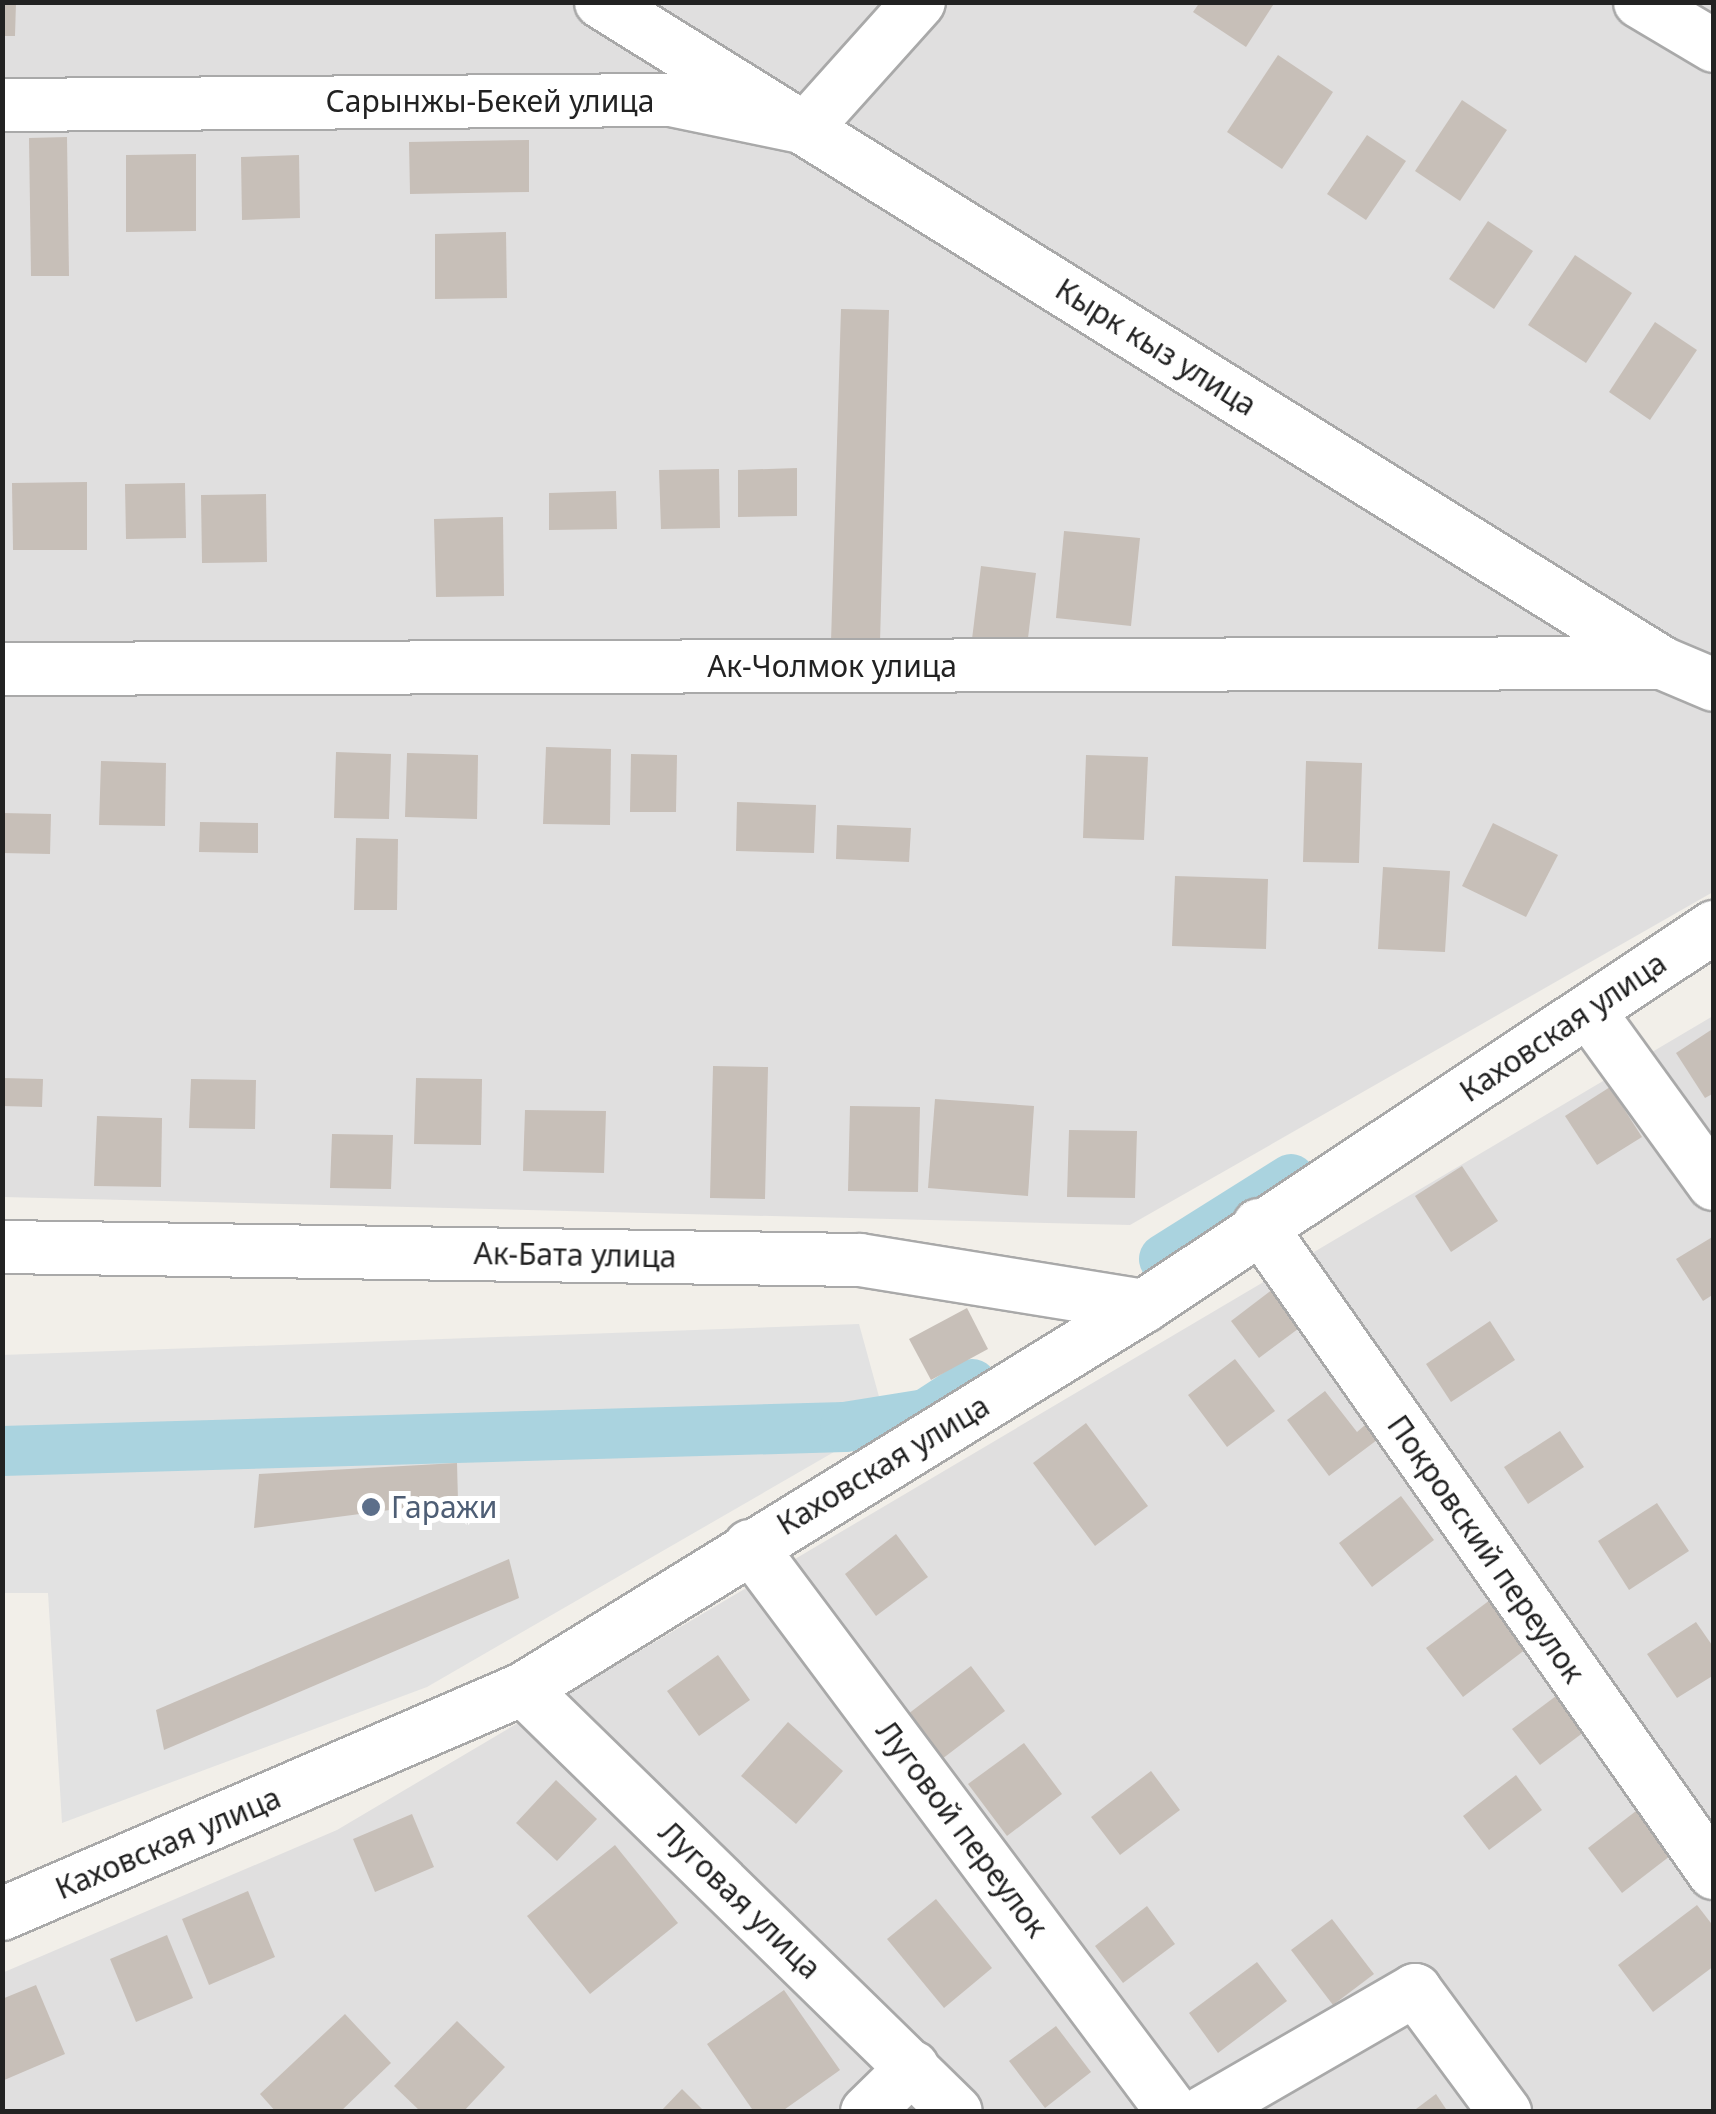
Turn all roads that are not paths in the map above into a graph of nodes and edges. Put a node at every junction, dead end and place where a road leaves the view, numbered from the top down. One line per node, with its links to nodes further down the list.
1 (601, 2): 6 (street, Кырк кыз улица)
2 (919, 2): 6 (street)
3 (1640, 2): 4 (street)
4 (1714, 46)
5 (2, 104): 6 (street, Сарынжы-Бекей улица)
6 (806, 128): 7 (street, Кырк кыз улица)
7 (1662, 663): 8 (street, Ак-Чолмок улица); 9 (street, Кырк кыз улица)
8 (2, 669)
9 (1714, 685)
10 (1714, 926): 11 (street, Каховская улица)
11 (1590, 1012): 12 (street); 13 (street, Каховская улица)
12 (1714, 1184)
13 (1259, 1225): 15 (street, Каховская улица); 18 (street, Покровский переулок)
14 (2, 1246): 15 (street, Ак-Бата улица)
15 (1144, 1306): 16 (street, Каховская улица)
16 (750, 1546): 17 (street, Каховская улица); 23 (street, Луговой переулок)
17 (523, 1690): 19 (street, Каховская улица); 20 (street, Луговая улица)
18 (1714, 1873)
19 (2, 1914)
20 (913, 2068): 21 (street); 22 (street, Луговая улица)
21 (868, 2112)
22 (956, 2112)
23 (1173, 2112)
24 (1204, 2112): 25 (street)
25 (1505, 2112)

